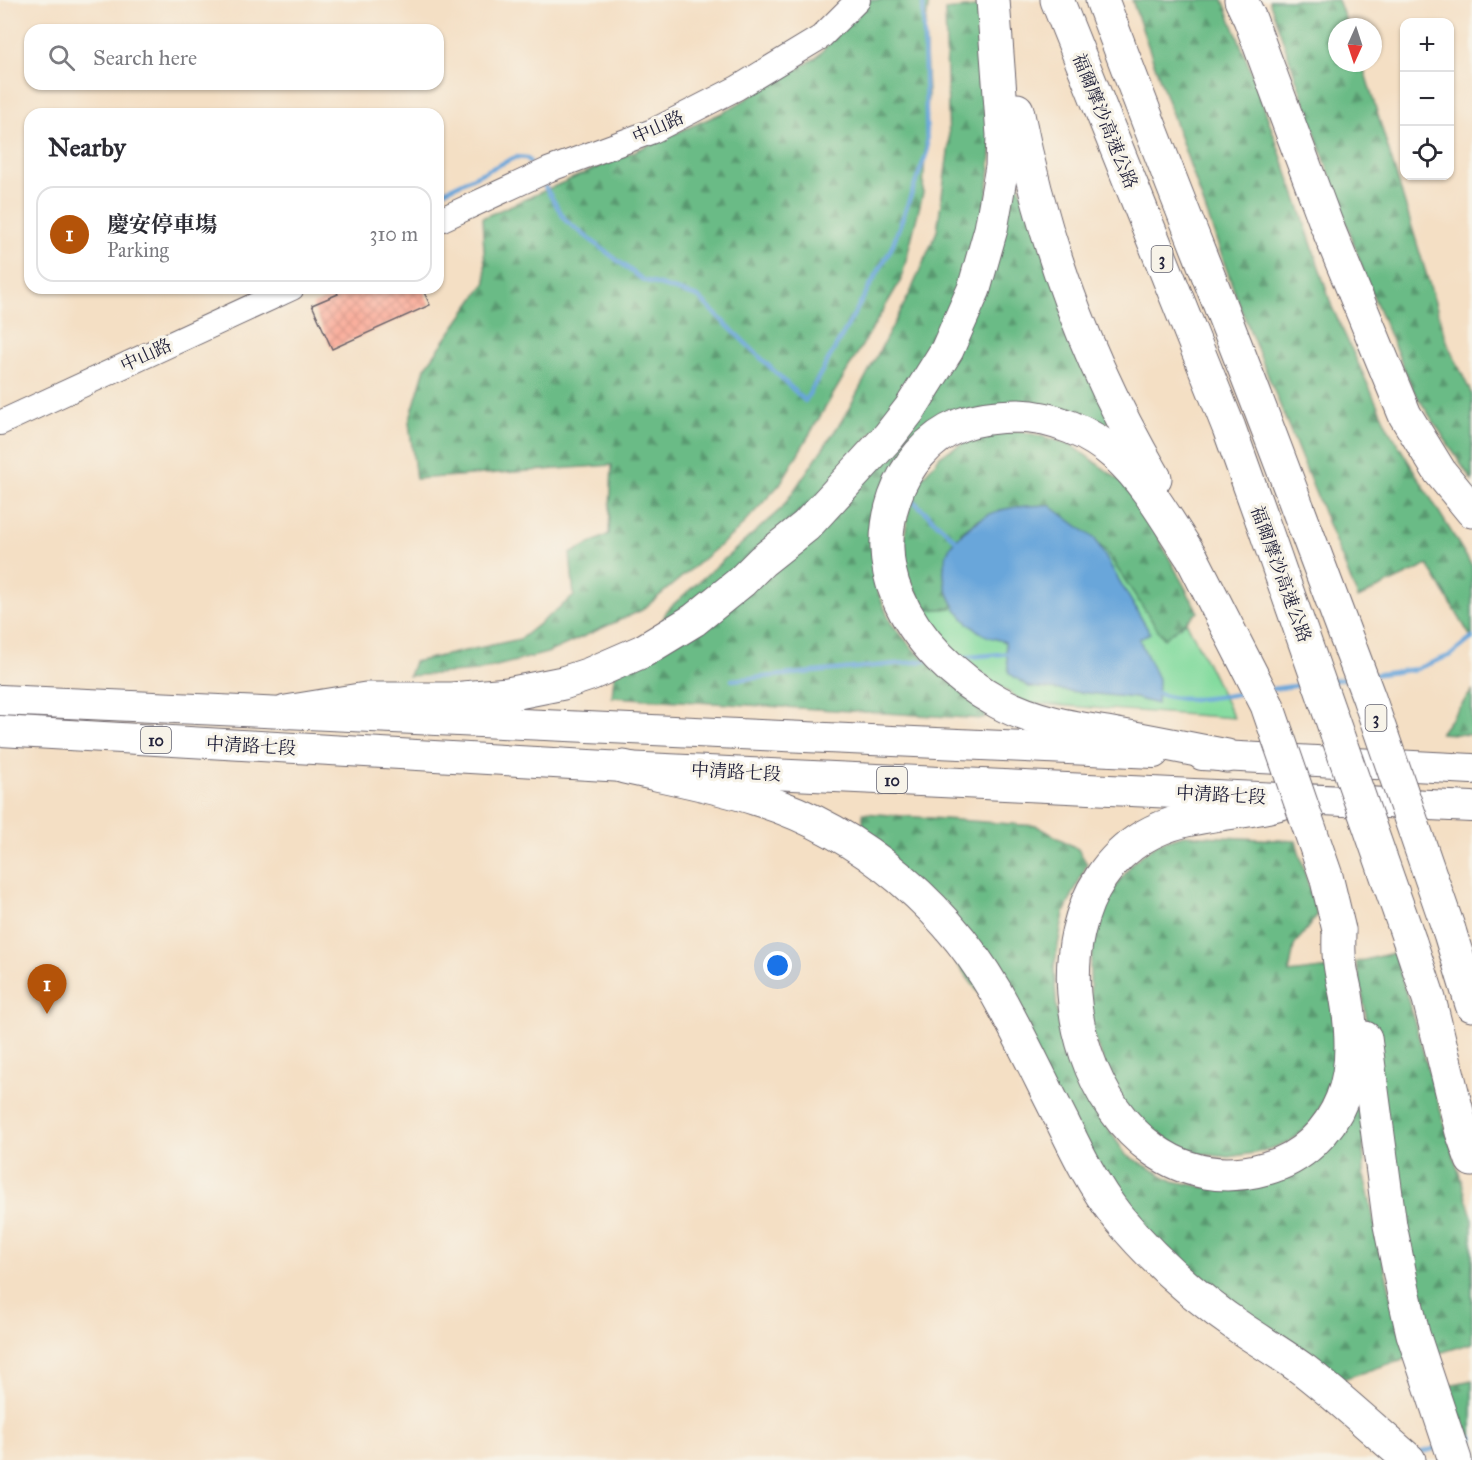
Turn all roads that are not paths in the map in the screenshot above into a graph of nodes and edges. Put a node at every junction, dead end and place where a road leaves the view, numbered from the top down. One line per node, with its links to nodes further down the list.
1 (858, 0): 7 (street, 中山路)
2 (993, 0): 6 (highway)
3 (1057, 0): 24 (highway, 福爾摩沙高速公路 / 3, bridge)
4 (1102, 0): 23 (highway, 3, bridge)
5 (1241, 0): 10 (highway)
6 (997, 39): 13 (highway); 15 (highway)
7 (444, 218)
8 (279, 294): 9 (street, 中山路)
9 (0, 423)
10 (1440, 472): 11 (highway); 12 (highway)
11 (1472, 511)
12 (1472, 530)
13 (1192, 558): 17 (highway); 22 (highway, bridge)
14 (0, 700): 15 (main road, 中清路七段 / 10)
15 (286, 712): 17 (main road, 中清路七段 / 10)
16 (0, 731): 18 (main road, 中清路七段 / 10)
17 (1227, 756): 19 (main road, 中清路七段 / 10)
18 (624, 767): 20 (main road, 中清路七段 / 10); 26 (highway)
19 (1472, 769)
20 (1299, 798): 21 (main road, 中清路七段 / 10); 22 (highway)
21 (1472, 807)
22 (1340, 930): 25 (highway)
23 (1472, 1005)
24 (1472, 1160)
25 (1454, 1458)
26 (1409, 1460)

